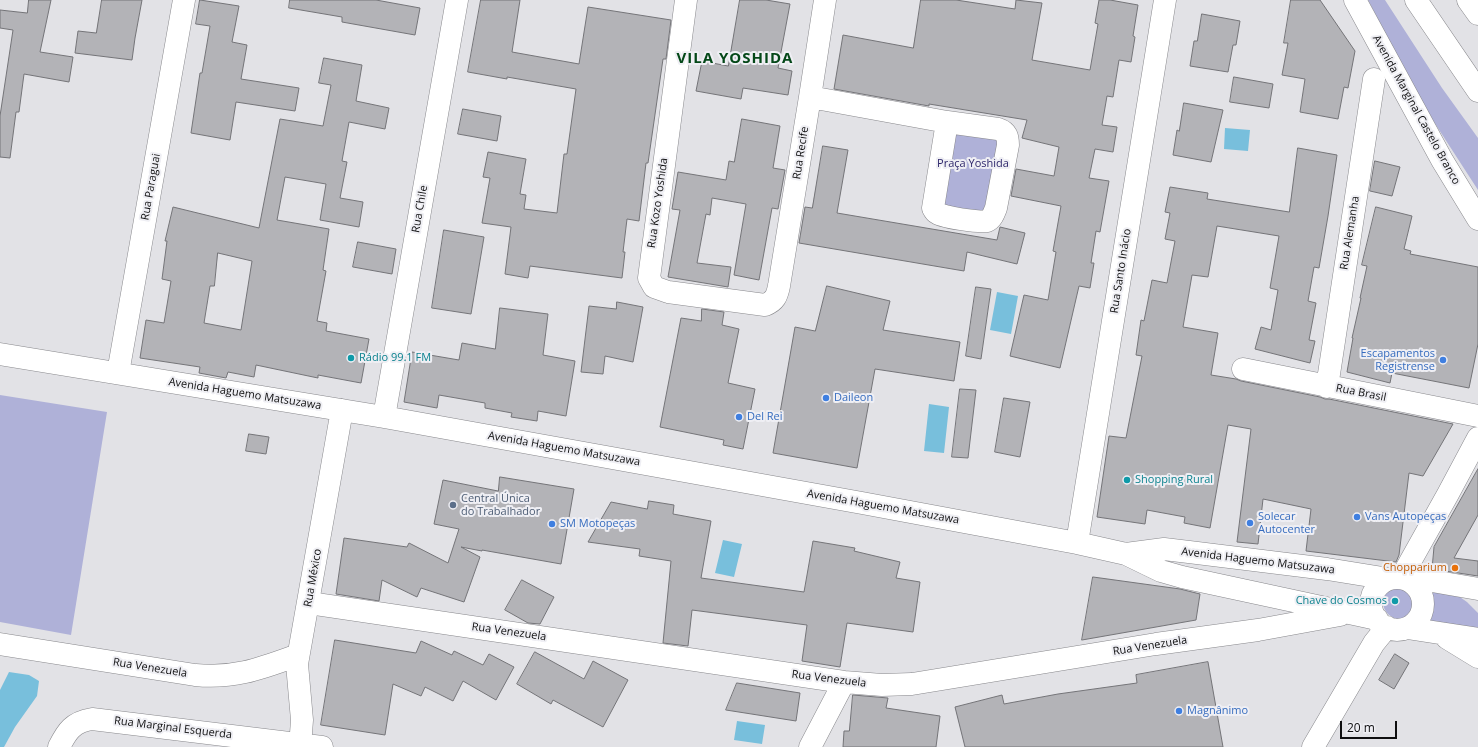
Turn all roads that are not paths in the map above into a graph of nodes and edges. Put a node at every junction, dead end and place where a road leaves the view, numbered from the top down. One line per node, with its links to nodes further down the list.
1 (184, 0): 18 (main road, Rua Paraguai)
2 (457, 0): 22 (main road, Rua Chile)
3 (686, 0): 15 (main road, Rua Kozo Yoshida)
4 (825, 0): 12 (main road, Rua Recife)
5 (1165, 0): 24 (main road, Rua Santo Inácio)
6 (1355, 0): 14 (main road, Avenida Marginal Castelo Branco)
7 (1416, 0): 11 (main road)
8 (1468, 0): 9 (main road)
9 (1478, 14)
10 (1374, 79): 19 (main road, Rua Alemanha)
11 (1478, 91)
12 (810, 97): 13 (main road); 15 (main road, Rua Recife)
13 (947, 122): 13 (main road)
14 (1478, 219)
15 (771, 303)
16 (0, 354): 18 (main road, Avenida Haguemo Matsuzawa)
17 (1243, 369): 19 (main road, Rua Brasil)
18 (118, 373): 20 (main road, Avenida Haguemo Matsuzawa)
19 (1327, 387): 21 (main road, Rua Brasil)
20 (342, 410): 22 (main road, Avenida Haguemo Matsuzawa); 29 (main road, Rua México)
21 (1478, 416)
22 (384, 417): 24 (main road, Avenida Haguemo Matsuzawa)
23 (1478, 438): 26 (main road)
24 (1077, 543): 25 (main road, Avenida Haguemo Matsuzawa)
25 (1126, 554): 26 (main road, Avenida Haguemo Matsuzawa); 31 (main road, Avenida Haguemo Matsuzawa)
26 (1401, 580): 27 (main road, Avenida Haguemo Matsuzawa); 32 (main road); 32 (main road)
27 (1439, 582): 28 (main road, Avenida Haguemo Matsuzawa); 30 (main road)
28 (1478, 589)
29 (309, 603): 36 (main road, Rua México); 38 (main road, Rua Venezuela)
30 (1478, 605)
31 (1349, 614): 32 (main road, Avenida Haguemo Matsuzawa); 38 (main road, Rua Venezuela)
32 (1390, 625): 33 (main road, Avenida Haguemo Matsuzawa); 43 (main road)
33 (1441, 634): 34 (main road, Avenida Haguemo Matsuzawa); 37 (main road)
34 (1478, 639)
35 (0, 644): 36 (main road, Rua Venezuela)
36 (298, 655): 39 (main road, Rua México)
37 (1478, 657)
38 (844, 682): 42 (main road)
39 (300, 745): 40 (main road, Rua Marginal Esquerda); 41 (main road, Rua Marginal Esquerda)
40 (59, 747)
41 (322, 747)
42 (810, 747)
43 (1313, 747)

